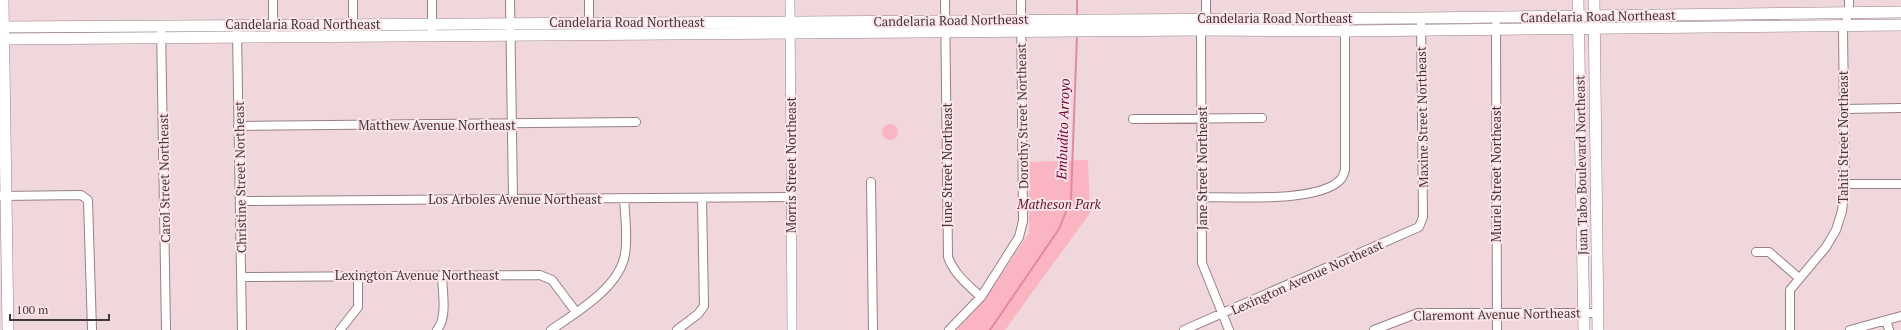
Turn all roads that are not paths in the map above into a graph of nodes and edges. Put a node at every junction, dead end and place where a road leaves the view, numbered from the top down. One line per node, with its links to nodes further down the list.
1 (3, 0): 34 (main road)
2 (273, 0): 27 (street)
3 (353, 0): 28 (street)
4 (432, 0): 29 (street)
5 (510, 0): 26 (street)
6 (589, 0): 25 (street)
7 (790, 0): 24 (street, Morris Street Northeast)
8 (945, 0): 23 (street, June Street Northeast)
9 (1021, 0): 22 (street, Dorothy Street Northeast)
10 (1206, 0): 19 (street, Jane Street Northeast)
11 (1578, 0): 16 (main road, Juan Tabo Boulevard Northeast)
12 (1594, 0): 17 (main road, Juan Tabo Boulevard Northeast)
13 (1849, 0): 15 (street, Tahiti Street Northeast)
14 (1901, 12): 15 (main road, Candelaria Road Northeast)
15 (1849, 13): 17 (main road, Candelaria Road Northeast); 33 (street, Tahiti Street Northeast)
16 (1578, 16): 17 (main road, Candelaria Road Northeast); 18 (main road, Candelaria Road Northeast); 35 (main road, Juan Tabo Boulevard Northeast)
17 (1594, 16): 36 (main road, Juan Tabo Boulevard Northeast)
18 (1495, 17): 21 (main road, Candelaria Road Northeast); 37 (street, Muriel Street Northeast)
19 (1206, 18): 20 (main road, Candelaria Road Northeast); 22 (main road, Candelaria Road Northeast); 38 (street, Jane Street Northeast)
20 (1345, 18): 21 (main road, Candelaria Road Northeast); 40 (street)
21 (1421, 18): 39 (street, Maxine Street Northeast)
22 (1021, 19): 23 (main road, Candelaria Road Northeast); 41 (street, Dorothy Street Northeast)
23 (945, 20): 24 (main road, Candelaria Road Northeast); 42 (street, June Street Northeast)
24 (790, 21): 25 (main road, Candelaria Road Northeast); 43 (street, Morris Street Northeast)
25 (589, 22): 26 (main road, Candelaria Road Northeast); 44 (street)
26 (510, 23): 29 (main road, Candelaria Road Northeast); 46 (street)
27 (273, 24): 28 (main road, Candelaria Road Northeast); 30 (main road, Candelaria Road Northeast); 50 (street)
28 (352, 24): 29 (main road, Candelaria Road Northeast); 47 (street)
29 (432, 24): 45 (street)
30 (237, 25): 32 (main road, Candelaria Road Northeast); 49 (street, Christine Street Northeast)
31 (1901, 25): 33 (main road, Candelaria Road Northeast)
32 (161, 26): 34 (main road, Candelaria Road Northeast); 48 (street, Carol Street Northeast)
33 (1844, 26): 36 (main road, Candelaria Road Northeast); 53 (street, Tahiti Street Northeast)
34 (1, 27): 51 (main road)
35 (1578, 28): 36 (main road, Candelaria Road Northeast); 37 (main road, Candelaria Road Northeast); 80 (main road, Juan Tabo Boulevard Northeast)
36 (1594, 28): 81 (main road, Juan Tabo Boulevard Northeast)
37 (1496, 29): 39 (main road, Candelaria Road Northeast); 79 (street, Muriel Street Northeast)
38 (1202, 30): 40 (main road, Candelaria Road Northeast); 41 (main road, Candelaria Road Northeast); 56 (street, Jane Street Northeast)
39 (1421, 30): 40 (main road, Candelaria Road Northeast); 70 (street, Maxine Street Northeast)
40 (1345, 31): 65 (street)
41 (1021, 32): 42 (main road, Candelaria Road Northeast); 77 (street, Dorothy Street Northeast)
42 (946, 33): 43 (main road, Candelaria Road Northeast); 77 (street, June Street Northeast)
43 (791, 34): 44 (main road, Candelaria Road Northeast); 64 (street, Morris Street Northeast)
44 (589, 35): 46 (main road, Candelaria Road Northeast)
45 (432, 36): 46 (main road, Candelaria Road Northeast); 47 (main road, Candelaria Road Northeast)
46 (512, 36): 58 (street)
47 (353, 37): 50 (main road, Candelaria Road Northeast)
48 (161, 38): 49 (main road, Candelaria Road Northeast); 51 (main road, Candelaria Road Northeast); 87 (street, Carol Street Northeast)
49 (237, 38): 50 (main road, Candelaria Road Northeast); 59 (street, Christine Street Northeast)
50 (274, 38)
51 (2, 40): 63 (main road)
52 (1901, 108): 53 (street)
53 (1844, 109): 61 (street, Tahiti Street Northeast)
54 (1262, 118): 56 (street)
55 (1133, 119): 56 (street)
56 (1202, 119): 65 (street, Jane Street Northeast)
57 (636, 122): 58 (street, Matthew Avenue Northeast)
58 (513, 124): 59 (street, Matthew Avenue Northeast); 66 (street)
59 (238, 126): 69 (street, Christine Street Northeast)
60 (871, 182): 94 (street)
61 (1845, 184): 62 (street); 76 (street, Tahiti Street Northeast)
62 (1901, 184)
63 (3, 196): 71 (main road); 86 (street)
64 (791, 197): 68 (street, Los Arboles Avenue Northeast); 93 (street, Morris Street Northeast)
65 (1203, 197): 82 (street, Jane Street Northeast)
66 (513, 198): 67 (street, Los Arboles Avenue Northeast); 69 (street, Los Arboles Avenue Northeast)
67 (624, 198): 68 (street, Los Arboles Avenue Northeast); 78 (street)
68 (702, 198): 92 (street)
69 (240, 201): 74 (street, Christine Street Northeast)
70 (1423, 217): 82 (street, Lexington Avenue Northeast)
71 (3, 243): 85 (main road)
72 (1756, 252): 76 (street)
73 (442, 275): 75 (street, Lexington Avenue Northeast); 78 (street, Lexington Avenue Northeast); 90 (street)
74 (242, 276): 75 (street, Lexington Avenue Northeast); 88 (street, Christine Street Northeast)
75 (358, 276): 89 (street)
76 (1799, 278): 102 (street, Tahiti Street Northeast)
77 (981, 297): 95 (street)
78 (576, 312): 91 (street)
79 (1497, 313): 80 (street, Claremont Avenue Northeast); 98 (street, Claremont Avenue Northeast); 99 (street, Muriel Street Northeast)
80 (1584, 313): 81 (street, Claremont Avenue Northeast); 100 (main road, Juan Tabo Boulevard Northeast)
81 (1598, 313): 101 (main road, Juan Tabo Boulevard Northeast)
82 (1222, 314): 96 (street, Lexington Avenue Northeast); 97 (street, Jane Street Northeast)
83 (1901, 316): 84 (street)
84 (1886, 320): 103 (street); 104 (street)
85 (8, 330)
86 (92, 330)
87 (166, 330)
88 (242, 330)
89 (340, 330)
90 (437, 330)
91 (551, 330)
92 (677, 330)
93 (792, 330)
94 (873, 330)
95 (949, 330)
96 (1184, 330)
97 (1229, 330)
98 (1374, 330)
99 (1497, 330)
100 (1584, 330)
101 (1598, 330)
102 (1790, 330)
103 (1850, 330)
104 (1889, 330)

